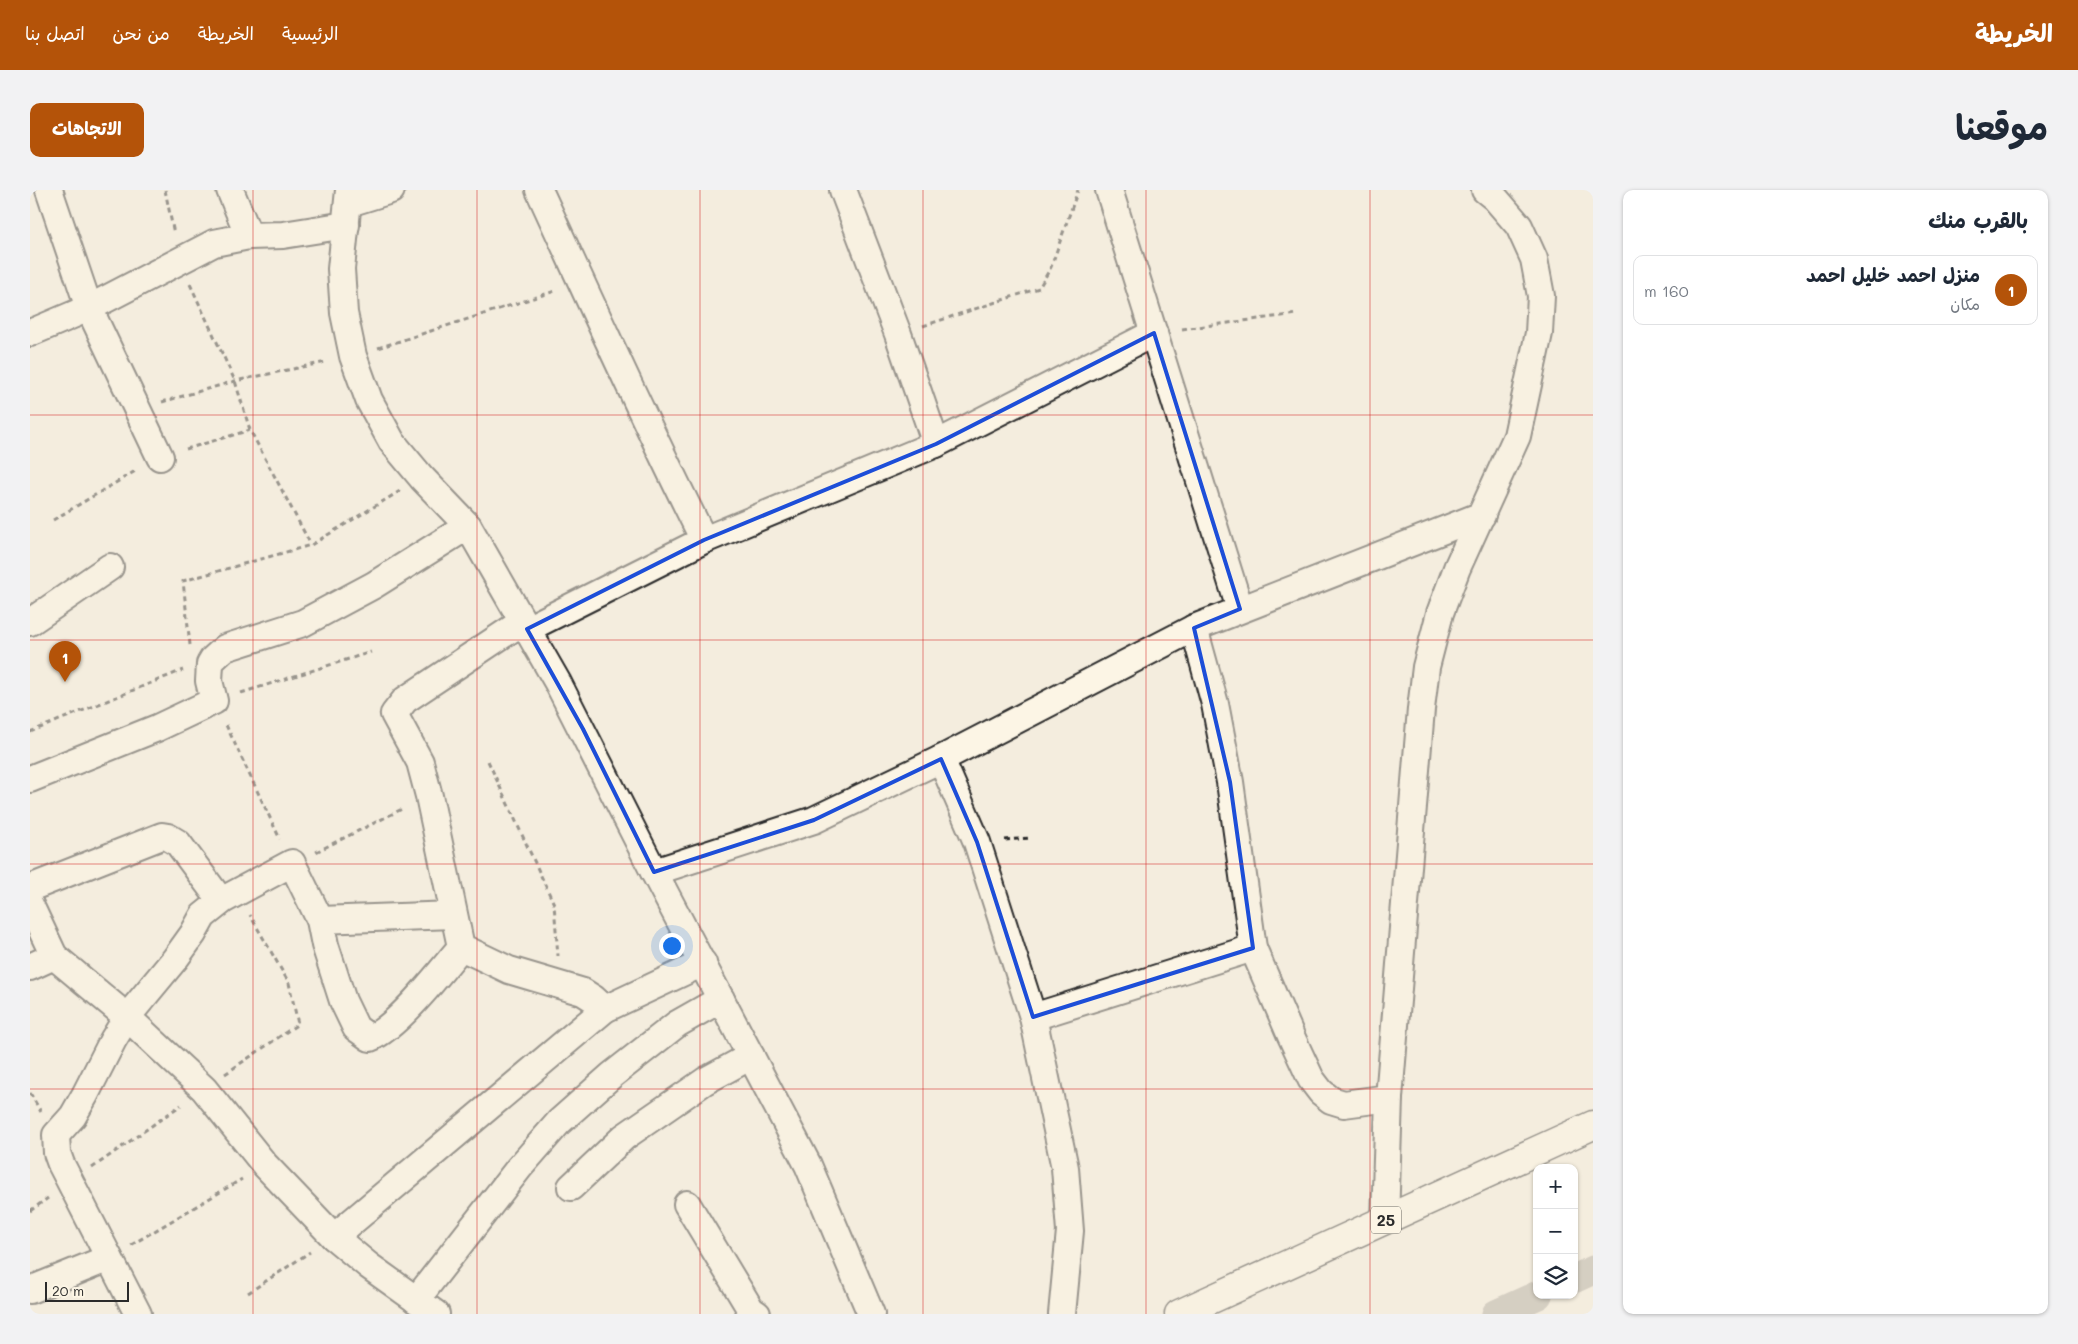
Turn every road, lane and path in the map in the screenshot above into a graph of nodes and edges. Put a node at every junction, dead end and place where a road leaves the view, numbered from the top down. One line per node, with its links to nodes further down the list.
1 (49, 190): 14 (street)
2 (165, 190): 12 (path)
3 (230, 190): 11 (street)
4 (391, 190): 10 (street)
5 (539, 190): 13 (street)
6 (843, 190): 18 (street)
7 (1078, 190): 18 (path)
8 (1109, 190): 16 (street)
9 (1485, 190): 26 (street)
10 (348, 206): 11 (street); 19 (street)
11 (249, 236): 12 (street)
12 (179, 260): 14 (street); 20 (path)
13 (582, 282): 19 (path); 29 (street)
14 (89, 308): 17 (street); 21 (street)
15 (1297, 314): 16 (path)
16 (1154, 332): 23 (street); 32 (street)
17 (30, 333)
18 (898, 334): 23 (street)
19 (353, 356): 20 (path); 25 (street)
20 (236, 381): 21 (path); 22 (path)
21 (138, 409): 24 (street)
22 (250, 430): 24 (path); 30 (path)
23 (936, 444): 29 (street)
24 (160, 456): 27 (path)
25 (422, 478): 28 (street); 30 (path)
26 (1482, 515): 32 (street); 64 (street)
27 (53, 520)
28 (468, 526): 34 (street); 39 (street)
29 (704, 540): 34 (street)
30 (311, 546): 36 (path)
31 (110, 567): 33 (street)
32 (1240, 609): 35 (street)
33 (30, 622)
34 (524, 625): 44 (street); 46 (street)
35 (1194, 628): 41 (street); 53 (street)
36 (190, 647)
37 (371, 652): 39 (path)
38 (192, 666): 40 (path)
39 (214, 701): 43 (street); 45 (path)
40 (30, 732)
41 (941, 758): 46 (street); 61 (street)
42 (488, 761): 57 (path)
43 (30, 778)
44 (430, 796): 45 (path); 50 (street)
45 (292, 863): 48 (street); 51 (street)
46 (654, 872): 55 (street)
47 (30, 888): 48 (street)
48 (229, 896): 60 (street); 63 (path)
49 (30, 905): 54 (street)
50 (453, 915): 51 (street); 52 (street)
51 (320, 920): 52 (street)
52 (461, 947): 57 (street)
53 (1253, 948): 61 (street); 64 (street)
54 (54, 956): 56 (street); 60 (street)
55 (702, 964): 58 (street); 59 (street)
56 (30, 967)
57 (561, 986): 59 (street)
58 (721, 999): 62 (street); 75 (street)
59 (605, 1009): 71 (street)
60 (128, 1017): 63 (street); 67 (street)
61 (1032, 1017): 79 (street)
62 (751, 1056): 68 (street); 78 (street)
63 (204, 1089): 66 (street); 67 (path)
64 (1389, 1098): 70 (street)
65 (1593, 1125): 70 (highway, 25)
66 (265, 1165): 71 (street); 72 (path)
67 (71, 1183): 72 (street)
68 (571, 1187)
69 (687, 1204): 77 (street)
70 (1385, 1220): 80 (highway, 25)
71 (334, 1237): 74 (path); 75 (street)
72 (109, 1258): 73 (street); 76 (street)
73 (30, 1290)
74 (248, 1293)
75 (426, 1307)
76 (138, 1314)
77 (757, 1314)
78 (871, 1314)
79 (1062, 1314)
80 (1179, 1314)

